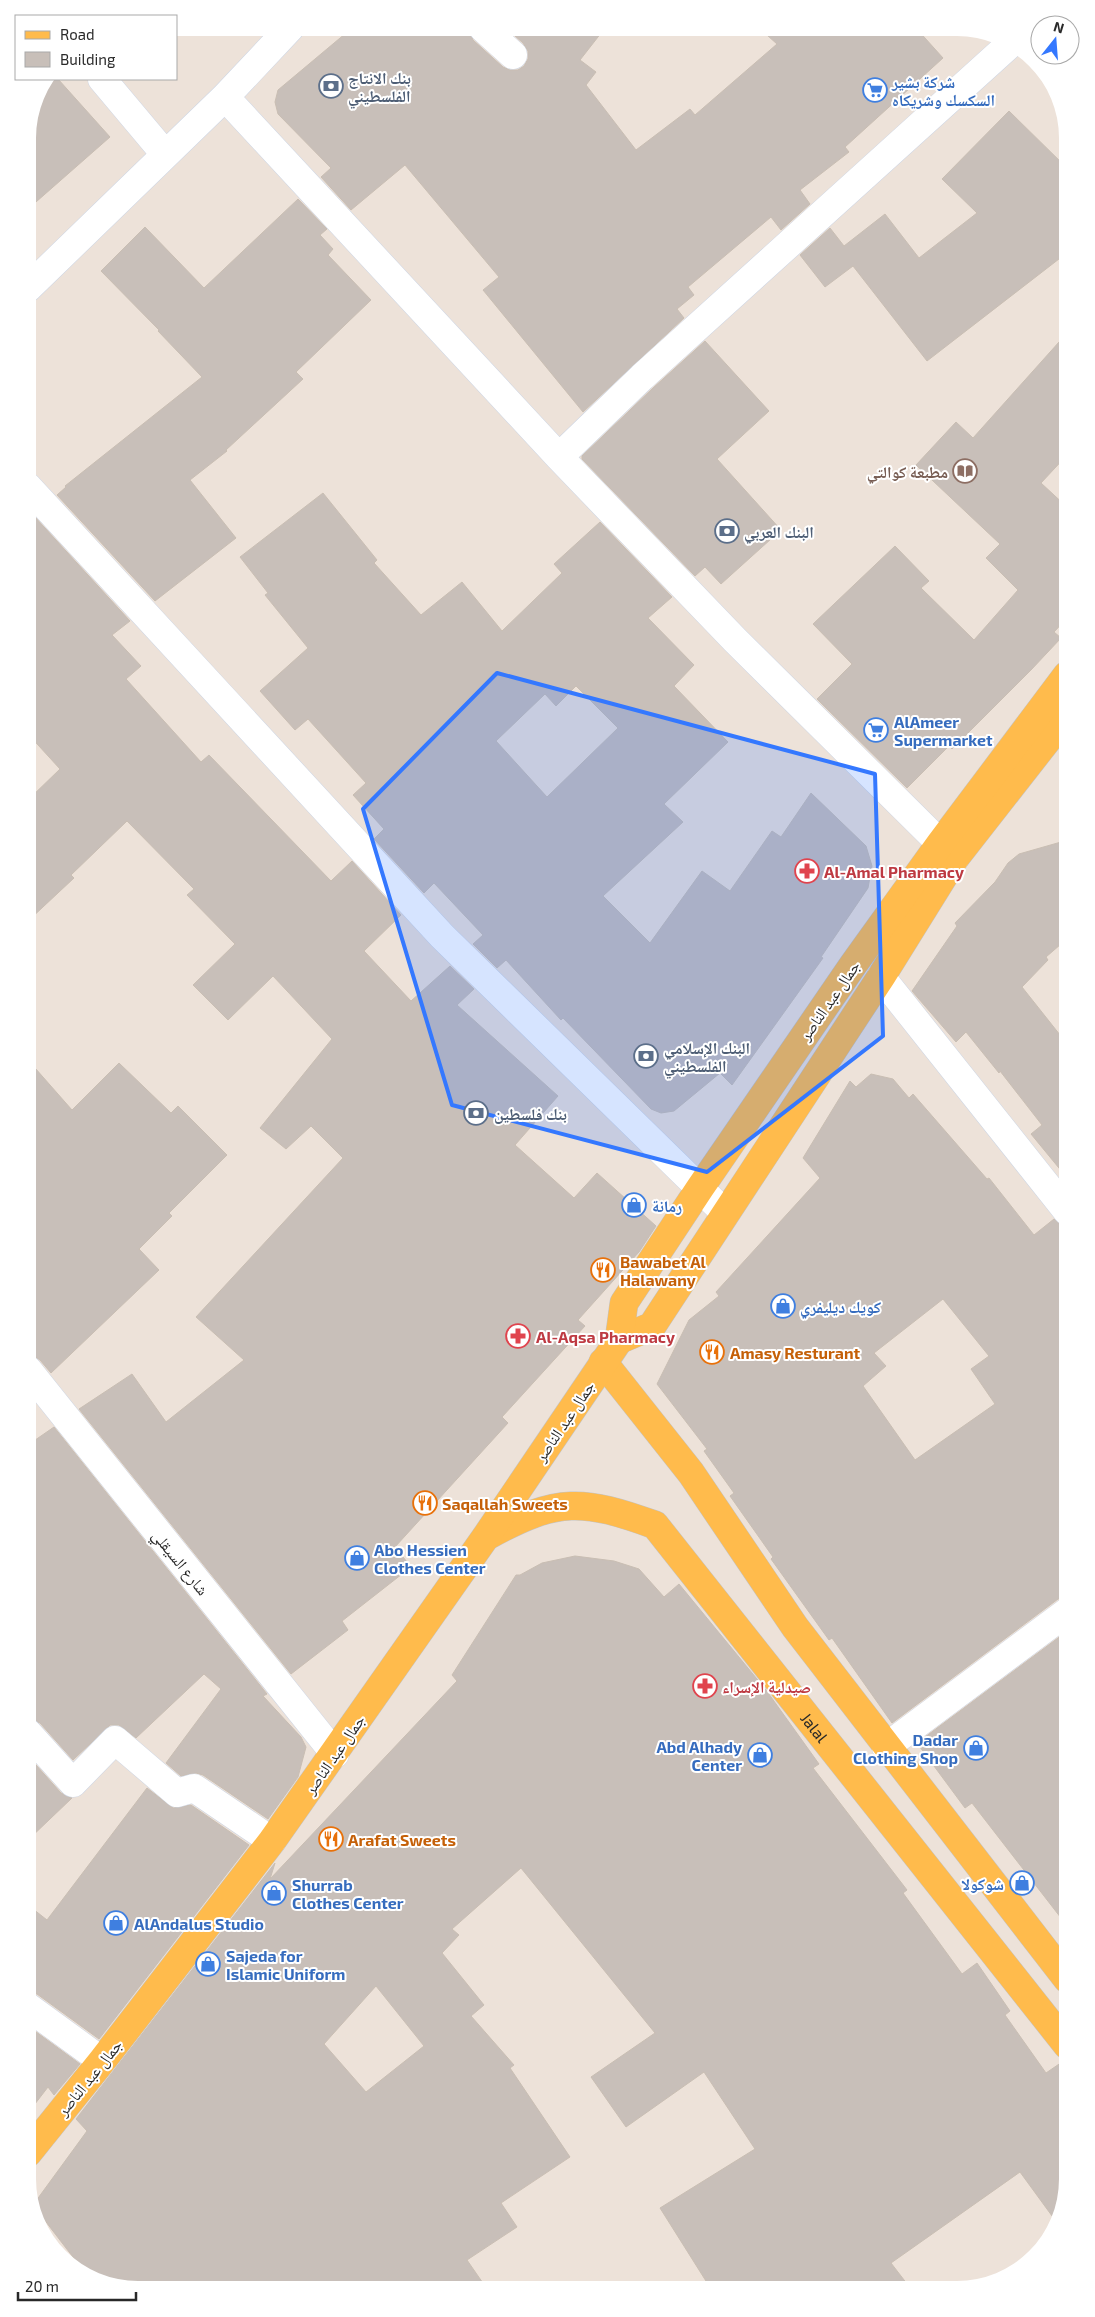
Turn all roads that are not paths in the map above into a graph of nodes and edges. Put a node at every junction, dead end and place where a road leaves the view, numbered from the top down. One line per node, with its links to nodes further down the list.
1 (282, 36): 6 (street)
2 (492, 36): 4 (street)
3 (1005, 49): 9 (street)
4 (512, 55)
5 (103, 80): 7 (street)
6 (225, 97): 7 (street); 9 (street)
7 (165, 154): 8 (street)
8 (36, 280)
9 (559, 457): 13 (street)
10 (36, 496): 15 (street)
11 (1059, 688): 13 (main road, جمال عبد الناصر)
12 (1059, 724): 13 (main road, جمال عبد الناصر)
13 (948, 851): 14 (main road, جمال عبد الناصر); 15 (main road, جمال عبد الناصر)
14 (881, 977): 16 (street); 17 (main road, جمال عبد الناصر)
15 (700, 1188): 17 (street); 18 (main road, جمال عبد الناصر)
16 (1059, 1200)
17 (725, 1213): 18 (main road, جمال عبد الناصر)
18 (619, 1340): 19 (main road, جمال عبد الناصر)
19 (603, 1362): 21 (main road, جمال عبد الناصر); 24 (main road)
20 (36, 1380): 25 (street, شارع السيقلي)
21 (487, 1535): 25 (main road, جمال عبد الناصر); 29 (main road, Jalal)
22 (1059, 1619): 24 (street)
23 (36, 1742): 26 (street)
24 (886, 1747): 27 (main road)
25 (335, 1754): 26 (main road, جمال عبد الناصر)
26 (272, 1841): 30 (main road, جمال عبد الناصر)
27 (1059, 1968)
28 (36, 2013): 30 (street)
29 (1059, 2034)
30 (102, 2061): 31 (main road, جمال عبد الناصر)
31 (36, 2142)

